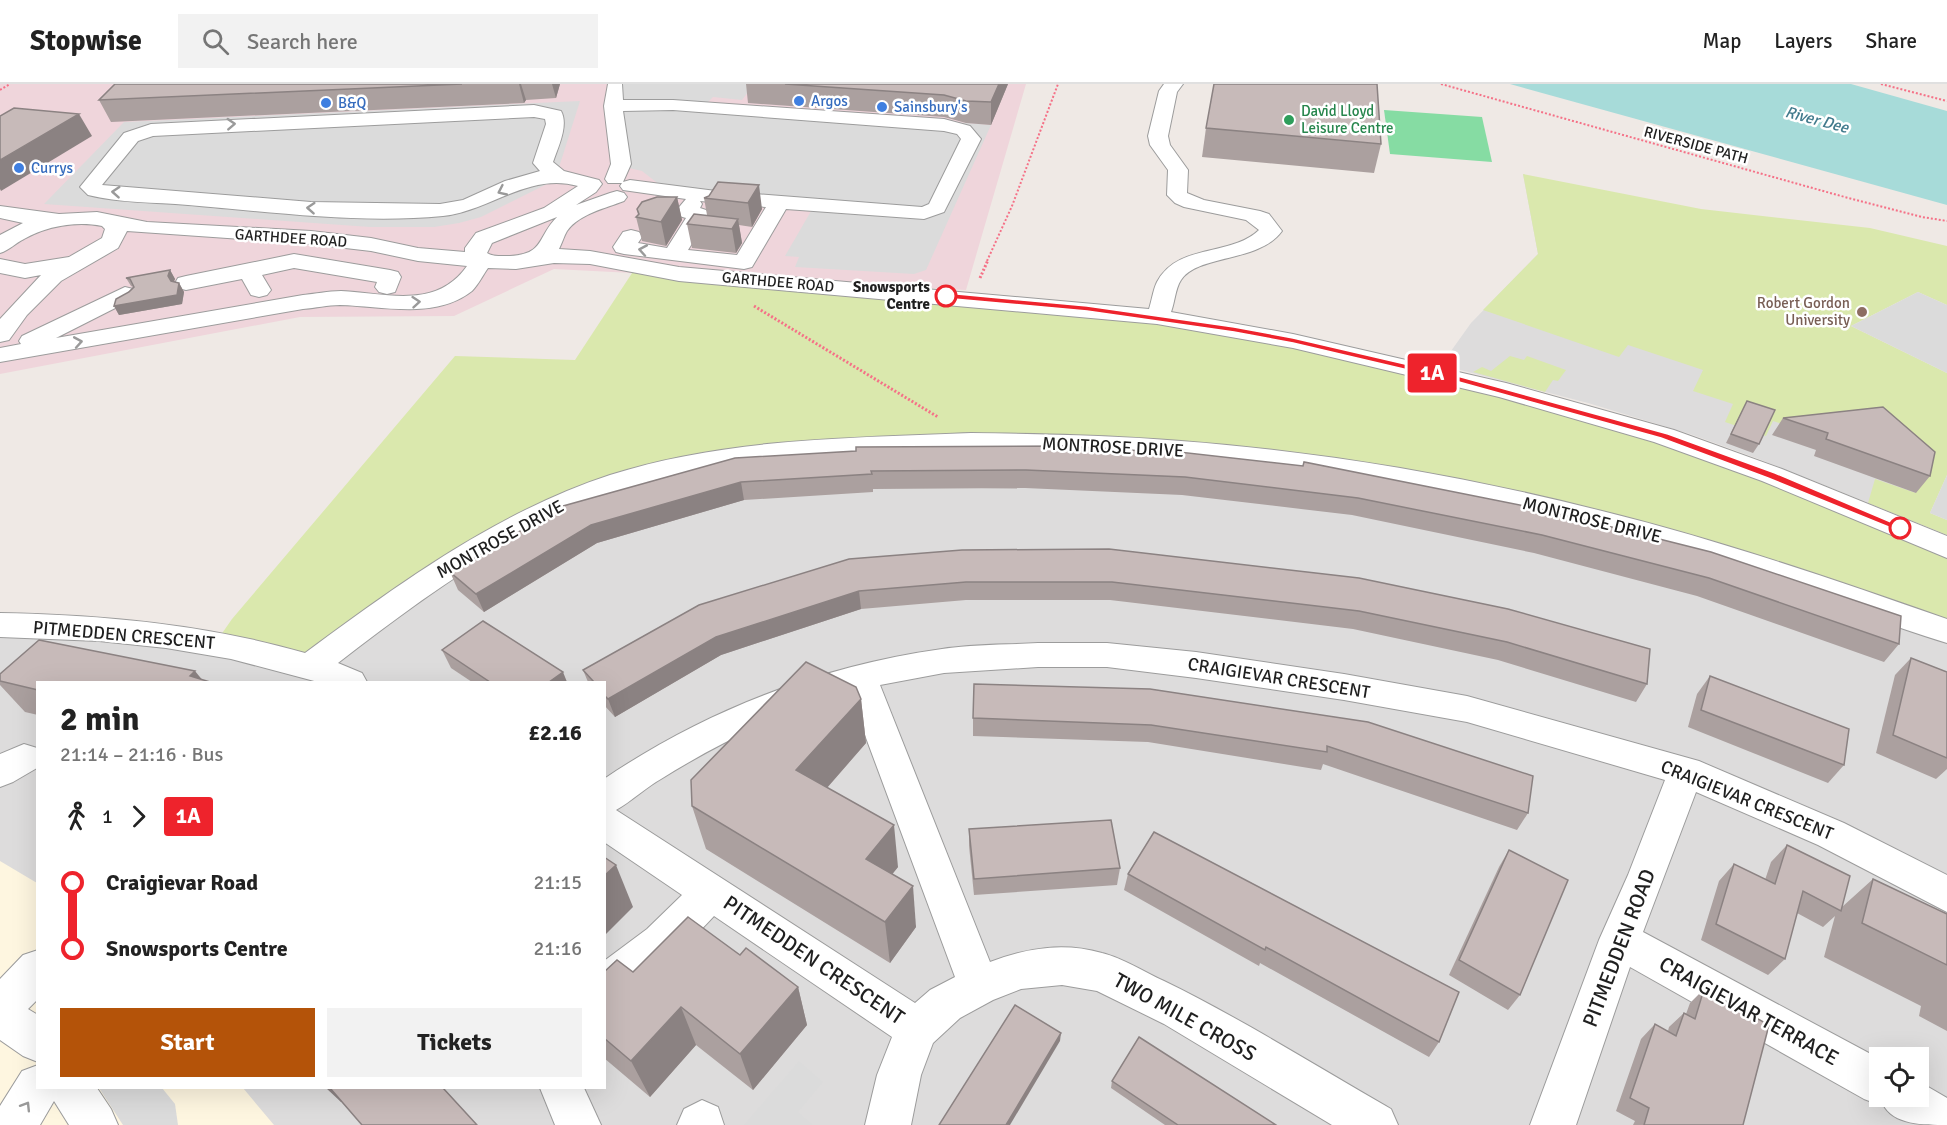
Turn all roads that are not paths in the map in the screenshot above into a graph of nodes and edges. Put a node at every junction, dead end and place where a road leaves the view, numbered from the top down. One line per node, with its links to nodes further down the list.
1 (616, 84): 3 (street)
2 (1174, 84): 31 (street)
3 (613, 106): 6 (street); 11 (street)
4 (558, 176): 4 (street, one-way to 4); 5 (street)
5 (591, 186): 6 (street); 12 (street)
6 (621, 187): 10 (street); 16 (street)
7 (0, 212): 8 (street)
8 (82, 218): 9 (street, GARTHDEE ROAD); 18 (street)
9 (110, 222): 13 (street, GARTHDEE ROAD); 19 (street)
10 (689, 224): 11 (street); 11 (street); 15 (street, one-way to 15)
11 (765, 227): 14 (street)
12 (504, 229): 16 (street, GARTHDEE ROAD); 17 (street, GARTHDEE ROAD); 21 (street)
13 (217, 232): 17 (street, GARTHDEE ROAD); 19 (street, GARTHDEE ROAD)
14 (736, 233)
15 (631, 237)
16 (553, 238): 20 (street); 22 (street, GARTHDEE ROAD)
17 (365, 244): 21 (street, GARTHDEE ROAD)
18 (0, 246)
19 (90, 256): 23 (street); 27 (street)
20 (536, 258): 21 (street, GARTHDEE ROAD); 22 (street, GARTHDEE ROAD)
21 (482, 260): 26 (street, one-way to 21)
22 (617, 262): 31 (street, GARTHDEE ROAD)
23 (5, 268): 29 (street)
24 (184, 290): 25 (street)
25 (262, 291): 26 (street); 26 (street); 32 (street, one-way to 25)
26 (386, 293)
27 (32, 297): 30 (street); 32 (street)
28 (123, 301): 30 (street)
29 (0, 306)
30 (90, 310): 32 (street)
31 (1156, 317): 33 (street, GARTHDEE ROAD)
32 (2, 348)
33 (1947, 548)
34 (0, 625): 37 (street, PITMEDDEN CRESCENT)
35 (1947, 631): 37 (street, MONTROSE DRIVE)
36 (860, 676): 38 (street, CRAIGIEVAR CRESCENT); 39 (street, CRAIGIEVAR CRESCENT); 46 (street)
37 (334, 677)
38 (1686, 771): 42 (street, CRAIGIEVAR CRESCENT); 43 (street, PITMEDDEN ROAD)
39 (606, 798)
40 (606, 823): 41 (street, PITMEDDEN CRESCENT)
41 (711, 892): 45 (street, PITMEDDEN CRESCENT); 49 (street, PITMEDDEN CRESCENT)
42 (1947, 894)
43 (1619, 940): 51 (street, CRAIGIEVAR TERRACE); 62 (street, PITMEDDEN ROAD)
44 (36, 971): 47 (street)
45 (606, 983)
46 (979, 986): 49 (street, TWO MILE CROSS); 61 (street, TWO MILE CROSS)
47 (0, 1009)
48 (0, 1015): 50 (street)
49 (917, 1029): 60 (street, TWO MILE CROSS)
50 (36, 1040)
51 (1869, 1077)
52 (37, 1089): 57 (street, one-way to 52)
53 (72, 1089): 58 (street)
54 (562, 1089): 59 (street)
55 (1920, 1107): 56 (street)
56 (1947, 1123)
57 (14, 1125)
58 (95, 1125)
59 (578, 1125)
60 (888, 1125)
61 (1375, 1125)
62 (1553, 1125)

